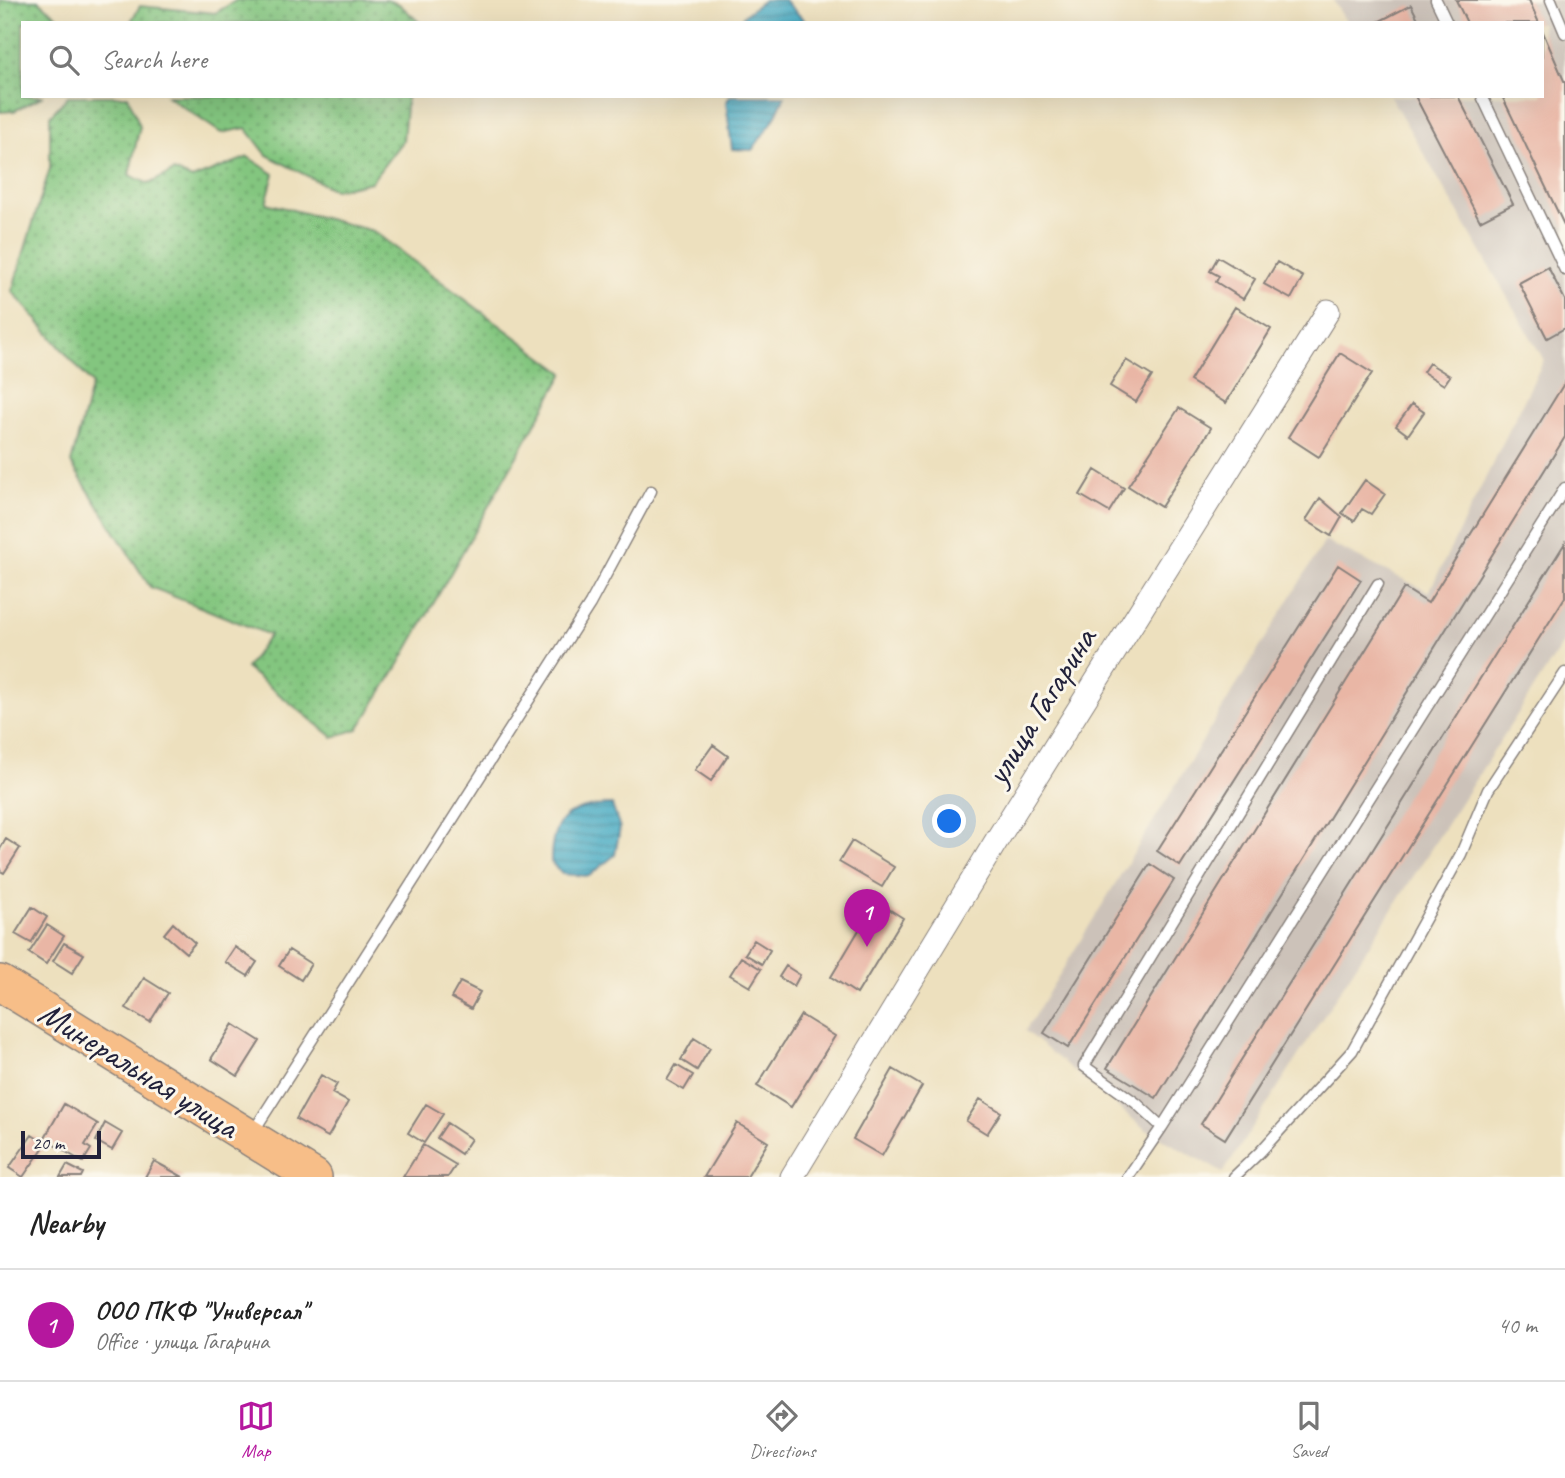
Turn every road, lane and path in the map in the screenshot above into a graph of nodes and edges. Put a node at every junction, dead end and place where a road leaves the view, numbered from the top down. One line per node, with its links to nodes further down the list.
1 (1436, 0): 3 (lane)
2 (1551, 0): 4 (lane)
3 (1446, 21)
4 (1565, 33)
5 (1483, 98): 6 (lane)
6 (1565, 270)
7 (1328, 311): 16 (street, улица Гагарина)
8 (1565, 488): 13 (lane)
9 (652, 491): 14 (lane)
10 (1378, 584): 13 (lane)
11 (1565, 673): 18 (lane)
12 (0, 984): 14 (main road, Минеральная улица)
13 (1162, 1127): 17 (lane)
14 (249, 1137): 15 (main road, Минеральная улица)
15 (314, 1177)
16 (792, 1177)
17 (1128, 1177)
18 (1234, 1177)

